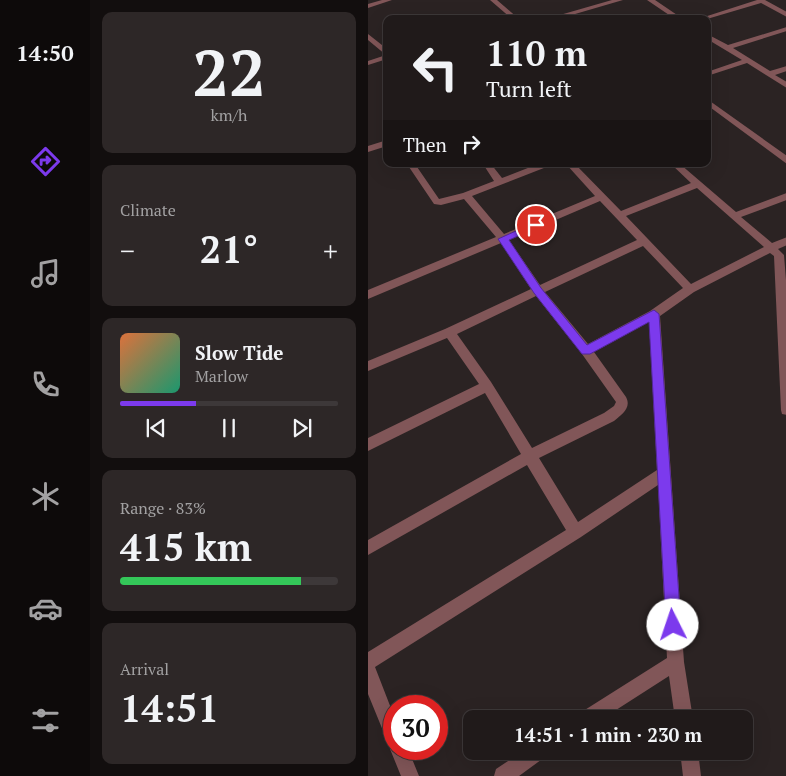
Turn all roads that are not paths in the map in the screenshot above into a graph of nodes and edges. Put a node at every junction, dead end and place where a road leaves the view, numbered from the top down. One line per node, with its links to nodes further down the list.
1 (389, 0): 6 (street)
2 (493, 0): 8 (street)
3 (620, 0): 9 (street)
4 (650, 0): 10 (street)
5 (761, 0): 7 (street); 11 (street)
6 (368, 6)
7 (786, 14)
8 (512, 15)
9 (572, 15)
10 (674, 15)
11 (711, 16)
12 (786, 29): 15 (street)
13 (368, 36): 16 (street)
14 (711, 39): 15 (street)
15 (726, 48): 18 (street)
16 (383, 51)
17 (383, 57): 19 (street)
18 (748, 60): 21 (street); 22 (street)
19 (368, 63)
20 (786, 68): 22 (street)
21 (711, 73)
22 (769, 74): 23 (street)
23 (786, 86)
24 (711, 104): 27 (street)
25 (383, 143): 26 (street)
26 (368, 149)
27 (786, 161)
28 (413, 167): 35 (street)
29 (489, 167): 33 (street)
30 (538, 167): 33 (street)
31 (573, 167): 37 (street)
32 (678, 167): 34 (street)
33 (500, 182): 35 (street)
34 (698, 184): 38 (street); 39 (street)
35 (466, 195): 40 (street)
36 (786, 196): 39 (street)
37 (601, 197): 38 (street); 40 (street)
38 (620, 215): 41 (street)
39 (734, 216): 43 (street)
40 (503, 239): 45 (street); 46 (street)
41 (644, 240): 44 (street); 45 (street)
42 (786, 240): 43 (street)
43 (770, 248): 44 (street); 52 (street)
44 (690, 289): 47 (street)
45 (538, 291): 48 (street); 49 (street)
46 (368, 295)
47 (654, 314): 49 (street); 55 (street)
48 (449, 332): 50 (street); 51 (street)
49 (586, 351): 54 (street)
50 (368, 366)
51 (487, 386): 53 (street); 54 (street)
52 (786, 410)
53 (368, 445)
54 (530, 456): 56 (street); 57 (street)
55 (663, 474): 56 (street); 59 (street)
56 (576, 532): 58 (street)
57 (368, 548)
58 (368, 662)
59 (676, 662): 62 (street); 63 (street)
60 (368, 672): 61 (street)
61 (383, 710)
62 (600, 710)
63 (683, 710)
64 (403, 760): 67 (street)
65 (526, 760): 68 (street)
66 (689, 760): 69 (street)
67 (410, 776)
68 (503, 776)
69 (692, 776)

